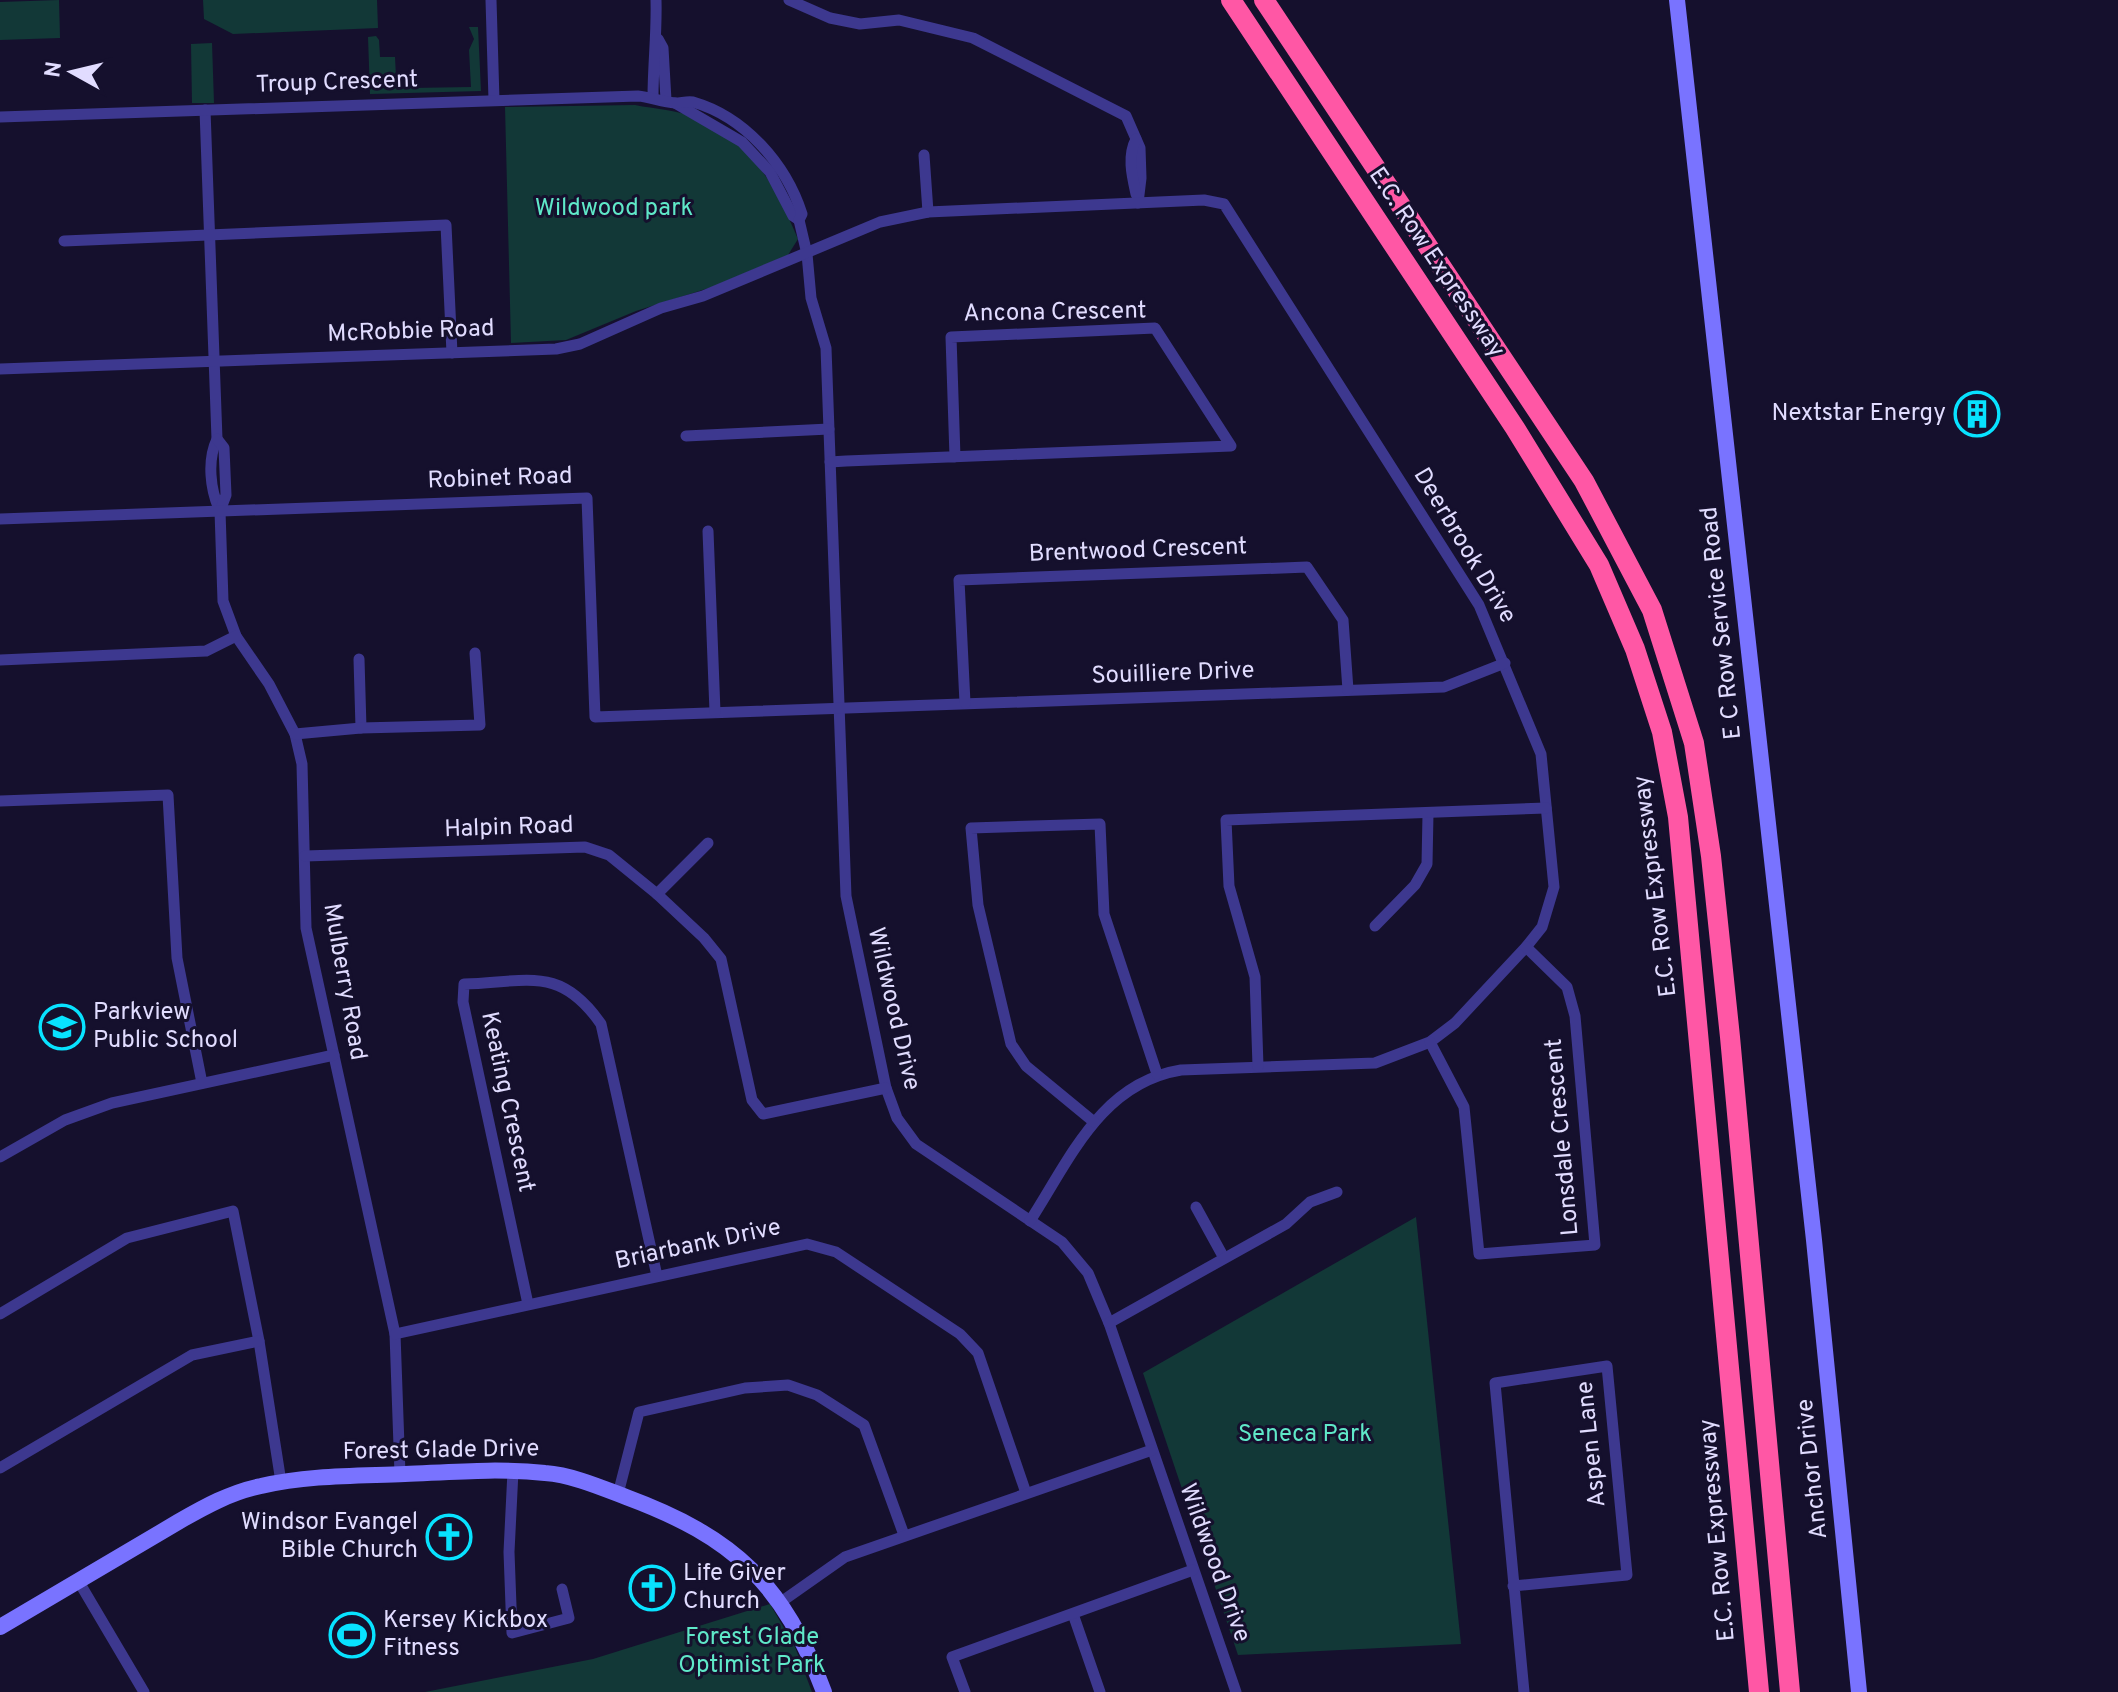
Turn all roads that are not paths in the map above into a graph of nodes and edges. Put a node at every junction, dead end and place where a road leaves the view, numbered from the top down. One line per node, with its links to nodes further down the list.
1 (491, 0): 7 (street)
2 (656, 0): 8 (street)
3 (789, 0): 12 (street)
4 (1231, 0): 86 (highway, E.C. Row Expressway)
5 (1677, 0): 57 (street, E C Row Service Road)
6 (1268, 3): 87 (highway, E.C. Row Expressway)
7 (494, 100): 8 (street, Troup Crescent); 9 (street, Troup Crescent)
8 (664, 100): 16 (street, Wildwood Drive)
9 (205, 110): 10 (street, Troup Crescent); 14 (street, Mulberry Road)
10 (0, 117)
11 (924, 155): 13 (street)
12 (1138, 203): 13 (street, McRobbie Road); 31 (street, Deerbrook Drive)
13 (928, 212): 16 (street, McRobbie Road)
14 (209, 234): 15 (street); 17 (street); 18 (street, Mulberry Road)
15 (64, 241)
16 (807, 254): 17 (street, McRobbie Road); 20 (street, Wildwood Drive)
17 (452, 353): 18 (street, McRobbie Road)
18 (214, 361): 19 (street, McRobbie Road); 24 (street, Mulberry Road)
19 (0, 369)
20 (829, 429): 21 (street); 23 (street, Wildwood Drive)
21 (686, 436)
22 (955, 457): 22 (street, Ancona Crescent); 23 (street, Ancona Crescent)
23 (830, 462): 34 (street, Wildwood Drive)
24 (220, 511): 25 (street, Robinet Road); 27 (street, Mulberry Road); 35 (street, Robinet Road)
25 (0, 519)
26 (708, 531): 35 (street)
27 (236, 636): 30 (street); 37 (street, Mulberry Road)
28 (475, 653): 36 (street)
29 (359, 659): 36 (street)
30 (0, 660)
31 (1505, 663): 32 (street, Souilliere Drive); 39 (street, Deerbrook Drive)
32 (1348, 690): 33 (street, Souilliere Drive); 33 (street, Brentwood Crescent)
33 (965, 703): 34 (street, Souilliere Drive)
34 (838, 708): 35 (street, Robinet Road); 51 (street, Wildwood Drive)
35 (715, 712)
36 (361, 728): 37 (street)
37 (295, 734): 42 (street, Mulberry Road)
38 (0, 801): 50 (street)
39 (1546, 808): 40 (street); 45 (street, Deerbrook Drive)
40 (1428, 814): 44 (street); 48 (street)
41 (708, 843): 43 (street)
42 (305, 856): 43 (street, Halpin Road); 47 (street, Mulberry Road)
43 (657, 894): 51 (street, Halpin Road)
44 (1375, 926)
45 (1526, 947): 46 (street, Deerbrook Drive); 46 (street, Lonsdale Crescent)
46 (1430, 1042): 48 (street, Deerbrook Drive)
47 (334, 1055): 50 (street); 63 (street, Mulberry Road)
48 (1258, 1066): 49 (street, Deerbrook Drive)
49 (1157, 1074): 52 (street, Deerbrook Drive); 52 (street)
50 (202, 1083): 53 (street)
51 (886, 1088): 56 (street, Wildwood Drive)
52 (1094, 1122): 56 (street, Deerbrook Drive)
53 (0, 1157)
54 (1337, 1192): 58 (street)
55 (1196, 1207): 58 (street)
56 (1030, 1221): 62 (street, Wildwood Drive)
57 (1814, 1240): 88 (street, Anchor Drive)
58 (1224, 1258): 62 (street)
59 (657, 1276): 60 (street, Briarbank Drive); 60 (street, Keating Crescent); 70 (street, Briarbank Drive)
60 (528, 1304): 63 (street, Briarbank Drive)
61 (0, 1314): 64 (street)
62 (1109, 1323): 65 (street, Wildwood Drive)
63 (395, 1334): 68 (street, Mulberry Road)
64 (259, 1341): 66 (street); 69 (street)
65 (1152, 1450): 70 (street); 73 (street, Wildwood Drive)
66 (0, 1468)
67 (513, 1471): 68 (street, Forest Glade Drive); 71 (street, Forest Glade Drive); 76 (street)
68 (400, 1474): 69 (street, Forest Glade Drive)
69 (281, 1482): 74 (street, Forest Glade Drive)
70 (1026, 1493): 72 (street)
71 (618, 1494): 72 (street); 77 (street, Forest Glade Drive)
72 (904, 1535): 77 (street)
73 (1193, 1570): 78 (street); 84 (street, Wildwood Drive)
74 (79, 1582): 79 (street, Forest Glade Drive); 80 (street)
75 (1513, 1586): 75 (street, Aspen Lane); 85 (street, Aspen Lane)
76 (562, 1589)
77 (781, 1602): 81 (street, Forest Glade Drive)
78 (1073, 1614): 82 (street); 83 (street)
79 (0, 1627)
80 (144, 1692)
81 (824, 1692)
82 (965, 1692)
83 (1100, 1692)
84 (1236, 1692)
85 (1524, 1692)
86 (1759, 1692)
87 (1790, 1692)
88 (1859, 1692)

